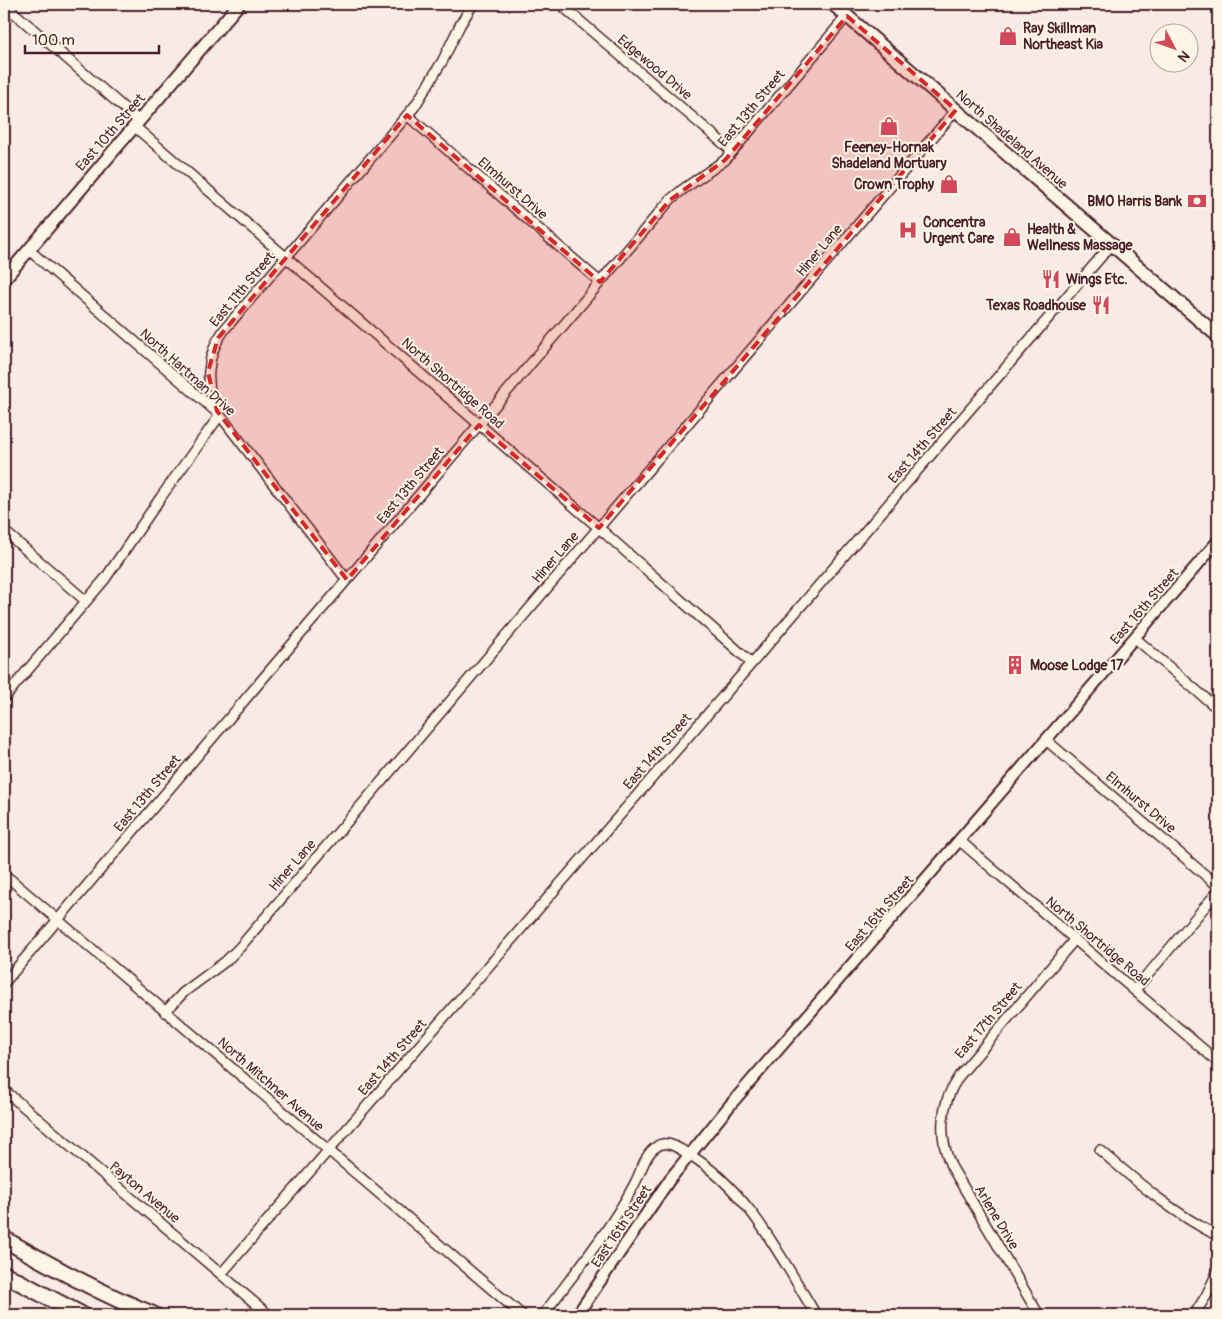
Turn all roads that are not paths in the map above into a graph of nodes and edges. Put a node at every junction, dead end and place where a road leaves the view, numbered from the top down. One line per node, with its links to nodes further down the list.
1 (4, 4): 9 (street, North Shortridge Road)
2 (239, 4): 9 (main road, East 10th Street)
3 (473, 4): 8 (street, East 11th Street)
4 (560, 4): 10 (street, Edgewood Drive)
5 (833, 4): 6 (main road, North Shadeland Avenue)
6 (847, 16): 7 (main road, North Shadeland Avenue); 10 (street, East 13th Street)
7 (956, 110): 11 (main road, North Shadeland Avenue); 19 (street, Hiner Lane)
8 (407, 115): 13 (street, East 11th Street); 15 (street, Elmhurst Drive)
9 (136, 124): 12 (main road, East 10th Street); 13 (street, North Shortridge Road)
10 (732, 151): 15 (street, East 13th Street)
11 (1112, 244): 16 (main road, North Shadeland Avenue); 25 (street, East 14th Street)
12 (29, 250): 14 (main road, East 10th Street); 17 (street, North Hartman Drive)
13 (286, 258): 17 (street, East 11th Street); 18 (street, North Shortridge Road)
14 (4, 279)
15 (600, 282): 18 (street, East 13th Street)
16 (1218, 336)
17 (220, 415): 22 (street, North Hartman Drive); 23 (street)
18 (479, 425): 19 (street, North Shortridge Road); 22 (street, East 13th Street)
19 (599, 528): 25 (street, North Shortridge Road); 37 (street, Hiner Lane)
20 (4, 531): 23 (street)
21 (1218, 541): 24 (street, East 16th Street)
22 (347, 580): 33 (street, East 13th Street)
23 (86, 601): 26 (street)
24 (1135, 638): 27 (street); 28 (street, East 16th Street)
25 (752, 663): 42 (street, East 14th Street)
26 (4, 698)
27 (1218, 709)
28 (1046, 740): 29 (street, East 16th Street); 31 (street, Elmhurst Drive)
29 (960, 841): 34 (street, North Shortridge Road); 43 (street, East 16th Street)
30 (4, 874): 33 (street, North Mitchner Avenue)
31 (1218, 886)
32 (1218, 892): 36 (street)
33 (58, 920): 35 (street, East 13th Street); 37 (street, North Mitchner Avenue)
34 (1075, 939): 36 (street, North Shortridge Road); 40 (street, East 17th Street)
35 (4, 983)
36 (1135, 990): 38 (street, North Shortridge Road)
37 (165, 1012): 42 (street, North Mitchner Avenue)
38 (1218, 1062)
39 (4, 1090): 48 (street, Payton Avenue)
40 (942, 1129): 56 (street, Arlene Drive)
41 (1100, 1150): 44 (street)
42 (328, 1151): 48 (street, East 14th Street); 52 (street, North Mitchner Avenue)
43 (690, 1155): 53 (street); 54 (street, East 16th Street); 55 (street)
44 (1218, 1236)
45 (4, 1239): 50 (highway)
46 (1218, 1271): 57 (street)
47 (4, 1274): 49 (highway)
48 (221, 1274): 51 (street, Payton Avenue)
49 (82, 1315)
50 (154, 1315)
51 (269, 1315)
52 (522, 1315)
53 (542, 1315)
54 (577, 1315)
55 (816, 1315)
56 (1039, 1315)
57 (1194, 1315)

